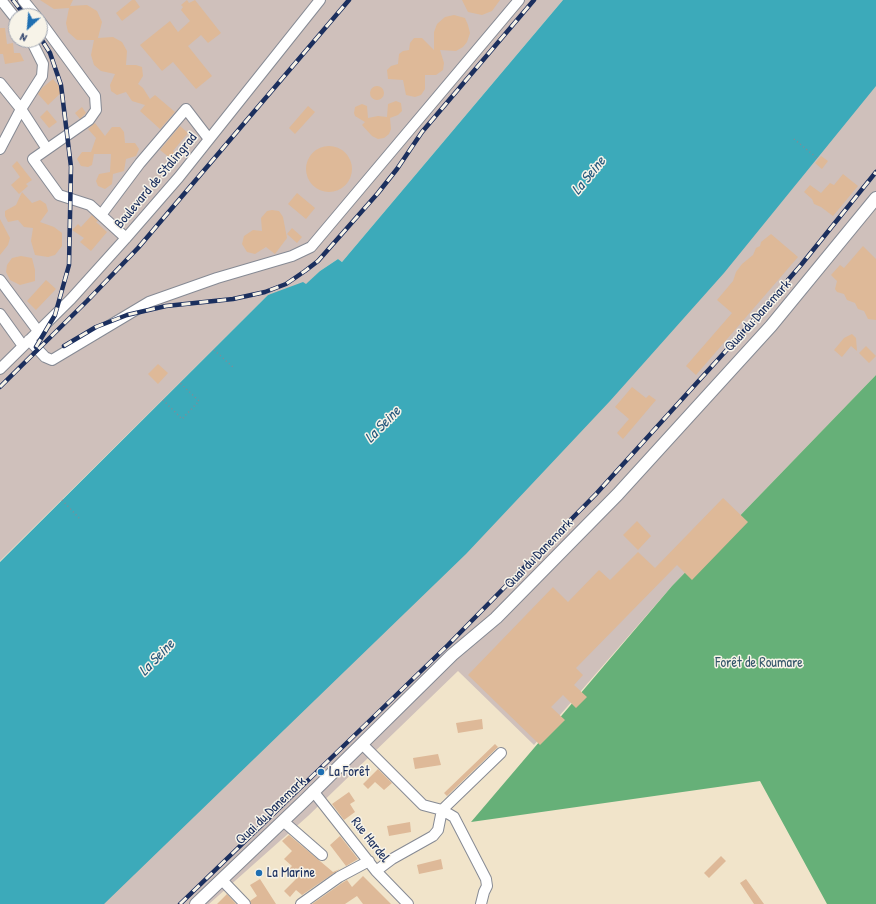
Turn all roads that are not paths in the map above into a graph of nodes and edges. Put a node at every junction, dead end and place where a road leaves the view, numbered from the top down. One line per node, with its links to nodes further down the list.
1 (1, 0): 4 (street)
2 (320, 0): 9 (street, Boulevard de Stalingrad)
3 (520, 0): 18 (street)
4 (8, 9)
5 (48, 32): 11 (street)
6 (35, 48): 8 (street)
7 (0, 83): 8 (street)
8 (21, 109): 10 (street); 11 (street)
9 (210, 138): 13 (street); 14 (street, Boulevard de Stalingrad)
10 (0, 149)
11 (47, 149): 13 (street)
12 (876, 198): 20 (main road, Quai du Danemark)
13 (101, 214): 14 (street)
14 (126, 238): 17 (street, Boulevard de Stalingrad)
15 (0, 280): 17 (street)
16 (0, 314): 18 (street)
17 (38, 331): 18 (street, Boulevard de Stalingrad)
18 (26, 343): 19 (street, Boulevard de Stalingrad)
19 (0, 368)
20 (362, 744): 22 (main road, Quai du Danemark); 23 (street)
21 (501, 753): 23 (street)
22 (313, 791): 24 (main road, Quai du Danemark); 26 (street, Rue Hardel)
23 (442, 810): 27 (street); 33 (street)
24 (283, 821): 25 (street); 28 (main road, Quai du Danemark)
25 (322, 855)
26 (369, 861): 27 (street, Rue Hardel); 31 (street)
27 (376, 871): 32 (street, Rue Hardel)
28 (222, 880): 29 (main road, Quai du Danemark); 30 (street)
29 (196, 904)
30 (245, 904)
31 (301, 904)
32 (408, 904)
33 (481, 904)

